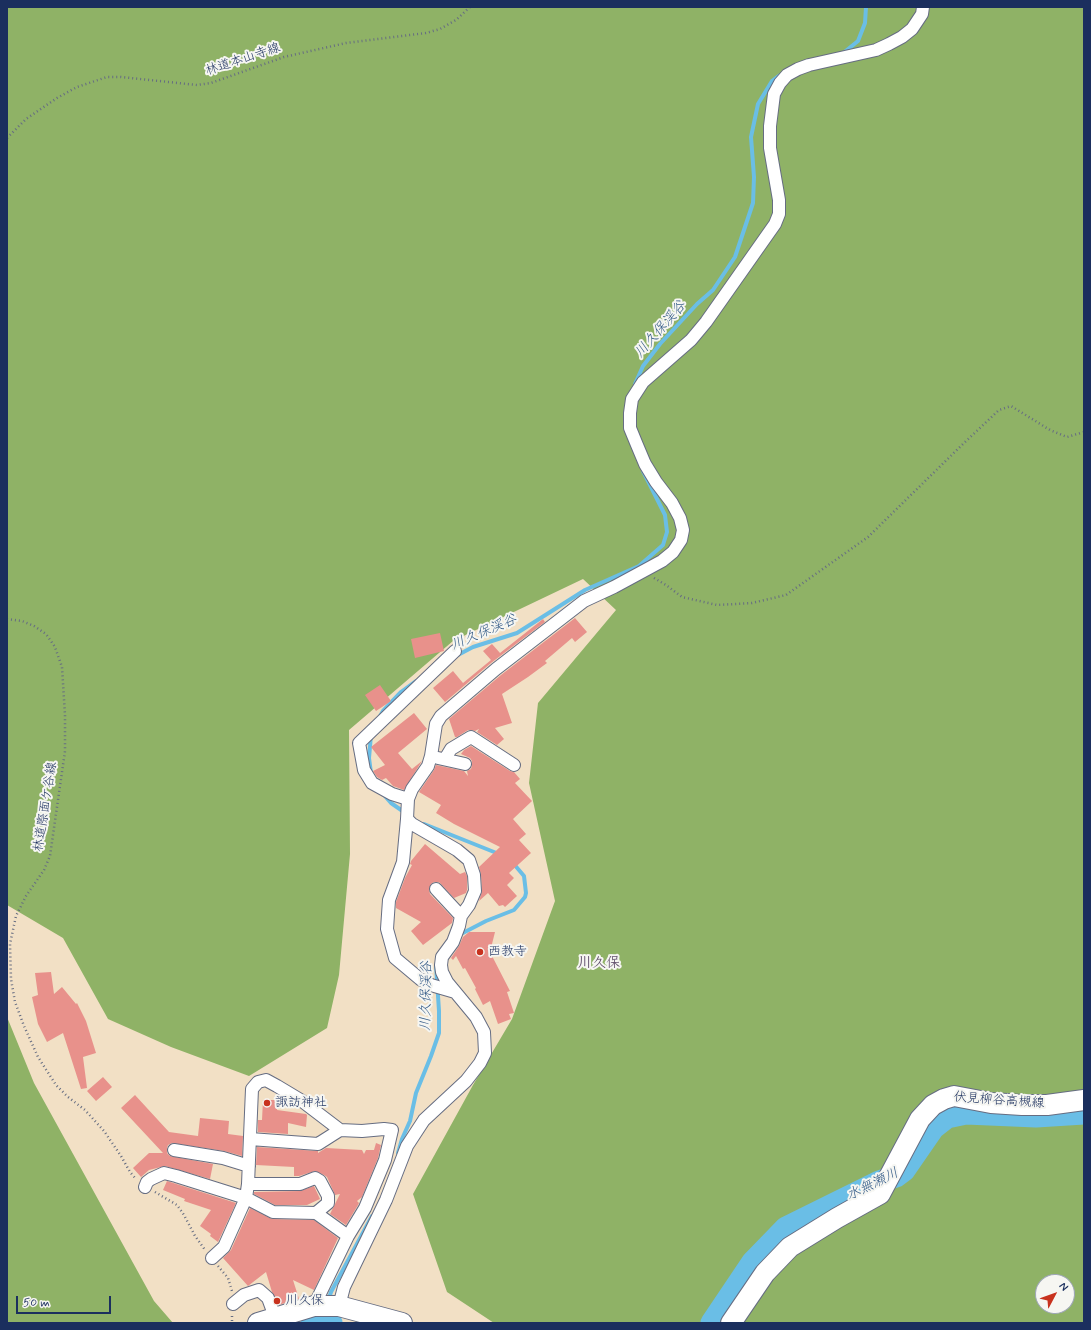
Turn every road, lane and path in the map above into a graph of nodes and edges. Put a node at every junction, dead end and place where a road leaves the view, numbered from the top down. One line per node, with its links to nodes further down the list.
1 (470, 7): 3 (path, 林道本山寺線)
2 (923, 7): 8 (street)
3 (7, 138)
4 (1084, 432): 5 (path)
5 (666, 584)
6 (7, 619): 23 (path, 林道際面ケ谷線)
7 (455, 651): 12 (street)
8 (431, 756): 9 (street); 12 (street)
9 (445, 759): 10 (street); 11 (street)
10 (465, 764)
11 (514, 765)
12 (408, 799): 13 (street)
13 (407, 819): 15 (street); 16 (street)
14 (436, 889): 15 (street)
15 (460, 916): 16 (street)
16 (455, 992): 27 (street)
17 (1084, 1100): 35 (main road, 伏見柳谷高槻線)
18 (340, 1130): 19 (street); 19 (street); 25 (street)
19 (250, 1140): 21 (street)
20 (174, 1150): 21 (street)
21 (249, 1166): 22 (street)
22 (248, 1184): 24 (street); 26 (street)
23 (145, 1186): 24 (street); 29 (path, 林道際面ケ谷線)
24 (246, 1198): 26 (street); 29 (street)
25 (365, 1208): 27 (street); 28 (street)
26 (316, 1213): 28 (street)
27 (379, 1214): 31 (street)
28 (348, 1236): 31 (street)
29 (212, 1258): 30 (path, 林道際面ケ谷線)
30 (233, 1304): 32 (street); 33 (path, 林道際面ケ谷線)
31 (327, 1306): 32 (main road); 34 (main road)
32 (266, 1320)
33 (232, 1323)
34 (402, 1323)
35 (731, 1323)

